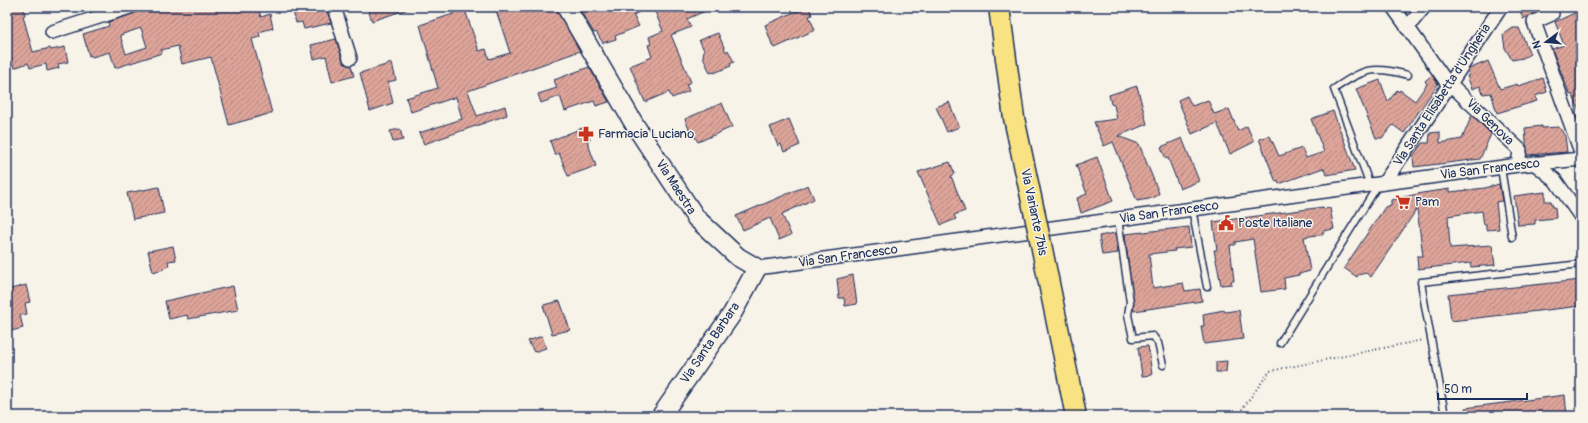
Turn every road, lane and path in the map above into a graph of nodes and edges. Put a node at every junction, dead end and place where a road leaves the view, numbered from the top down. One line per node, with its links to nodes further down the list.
1 (130, 7): 10 (street)
2 (334, 7): 11 (street)
3 (566, 7): 25 (street, Via Maestra)
4 (999, 7): 31 (main road, Via Variante 7bis, bridge)
5 (1393, 7): 9 (street)
6 (1424, 7): 9 (street)
7 (1500, 7): 13 (street, Via Santa Elisabetta d'Ungheria)
8 (1552, 14): 14 (street)
9 (1407, 28): 13 (street)
10 (52, 32)
11 (350, 58)
12 (1408, 75): 19 (lane)
13 (1448, 83): 17 (street, Via Genova); 19 (street, Via Santa Elisabetta d'Ungheria)
14 (1581, 152)
15 (1581, 160): 16 (street, Via San Francesco)
16 (1534, 163): 17 (street, Via San Francesco); 21 (street)
17 (1518, 165): 18 (street, Via San Francesco)
18 (1500, 168): 19 (street, Via San Francesco); 23 (lane)
19 (1378, 184): 20 (street, Via San Francesco); 28 (lane)
20 (1192, 209): 22 (street, Via San Francesco); 26 (lane)
21 (1581, 217)
22 (1118, 219): 25 (street, Via San Francesco); 29 (lane)
23 (1512, 237)
24 (1581, 264): 27 (lane)
25 (756, 268): 30 (street, Via Santa Barbara)
26 (1207, 287)
27 (1430, 339): 32 (path); 33 (lane)
28 (1280, 343)
29 (1163, 365)
30 (661, 416)
31 (1076, 416)
32 (1237, 416)
33 (1445, 416)

